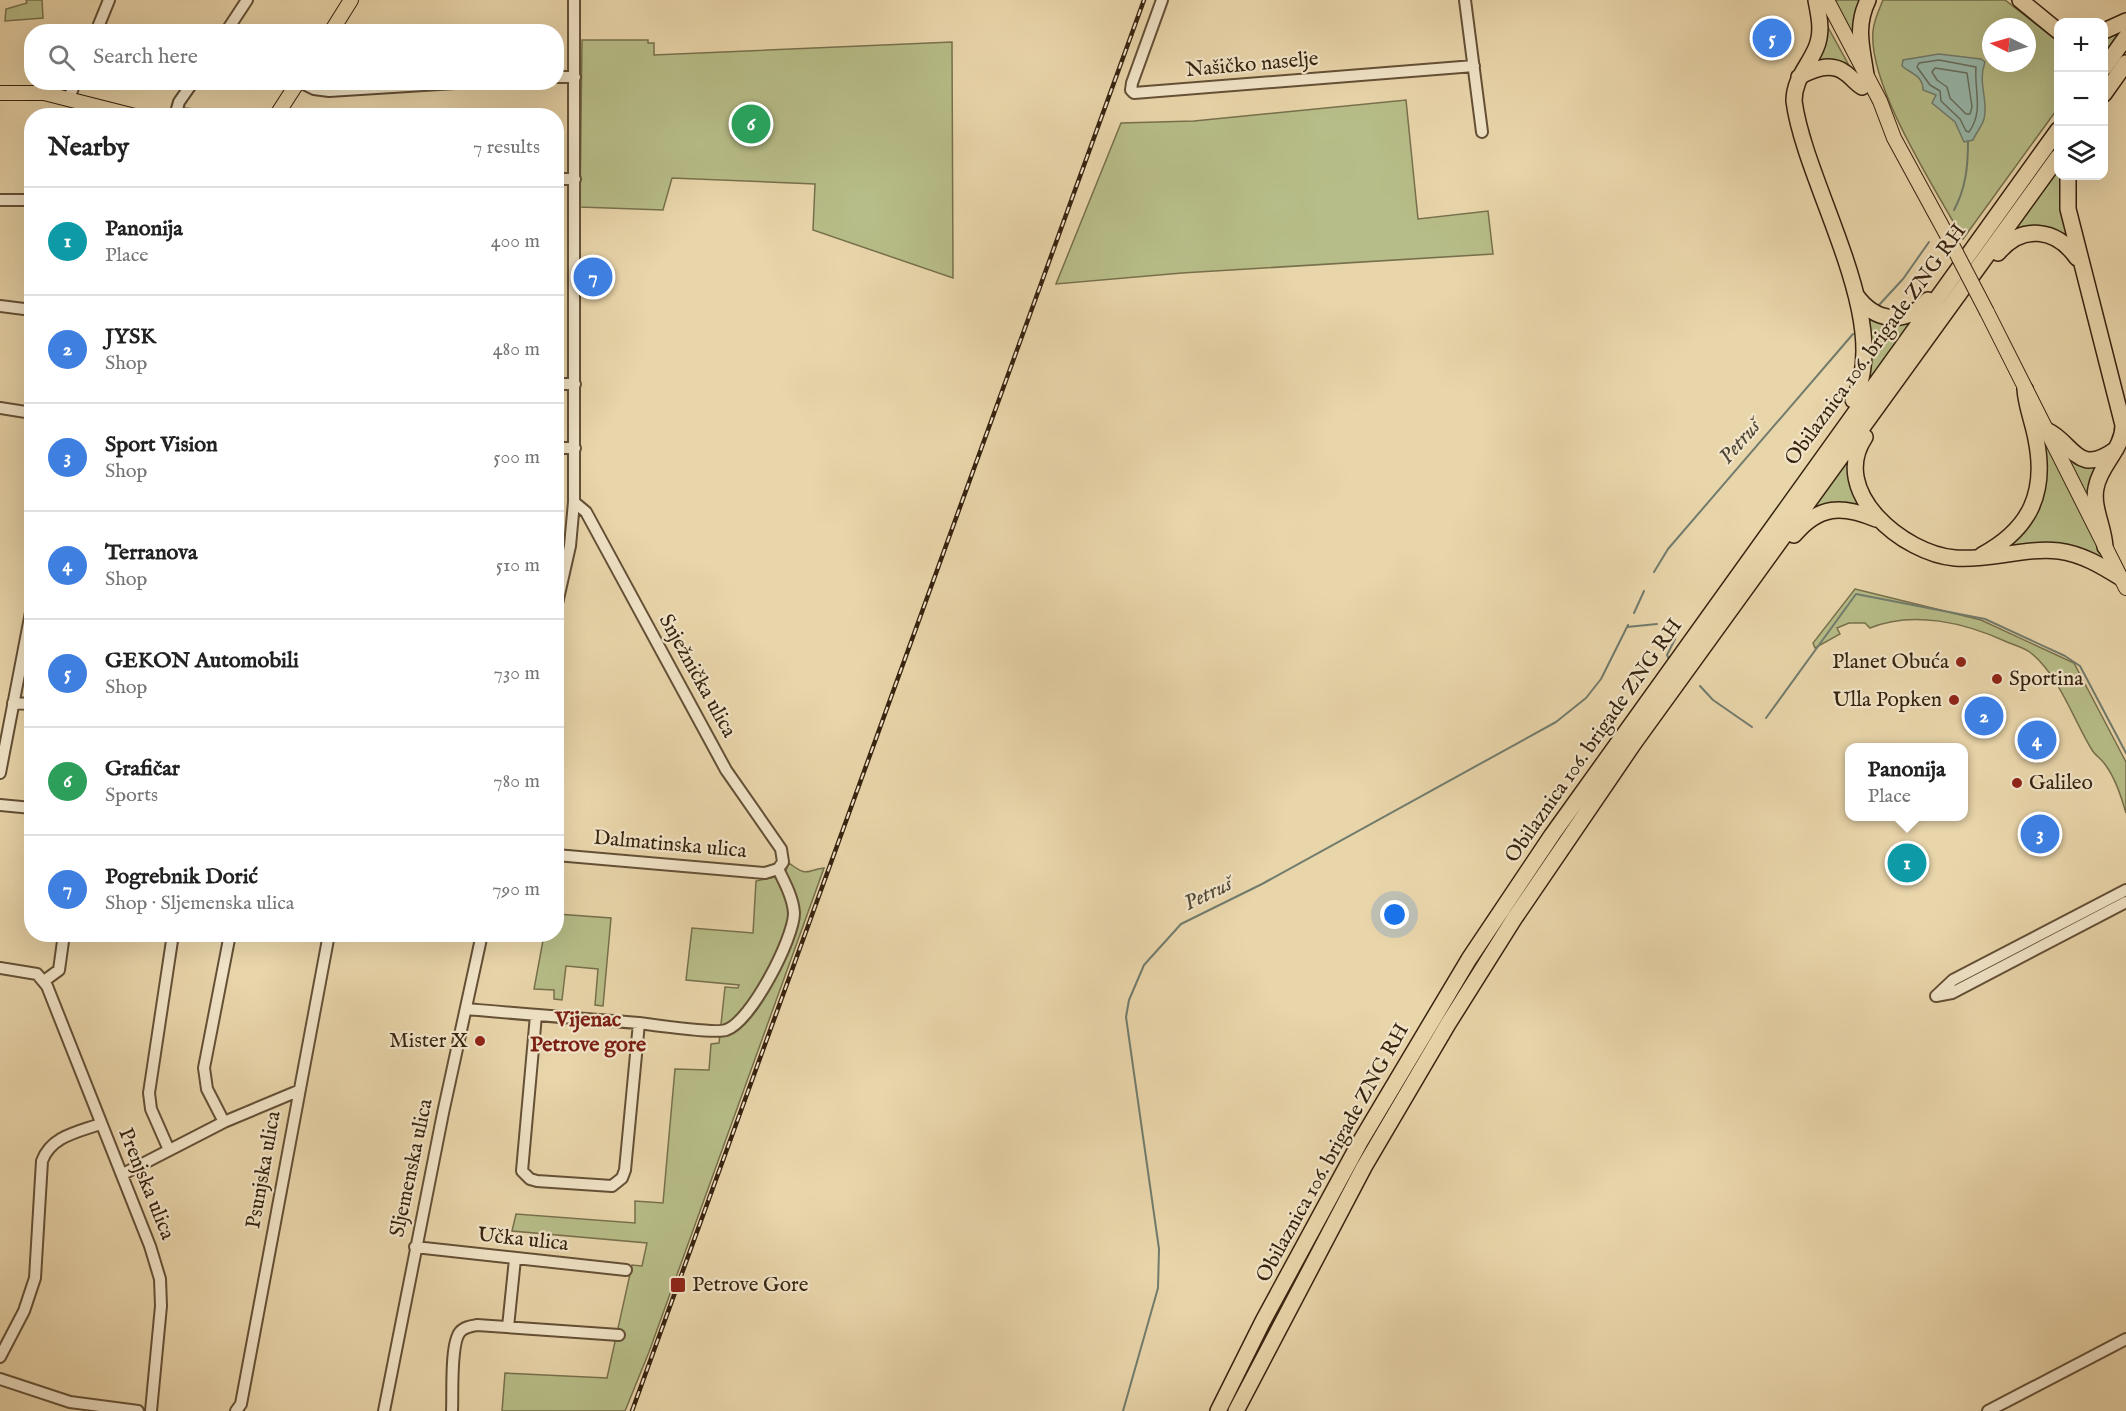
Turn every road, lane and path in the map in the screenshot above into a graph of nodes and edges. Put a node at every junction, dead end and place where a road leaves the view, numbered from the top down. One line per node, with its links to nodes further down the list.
1 (109, 0): 12 (street)
2 (247, 0): 13 (street)
3 (351, 0): 14 (main road)
4 (574, 0): 22 (street)
5 (1162, 0): 20 (street, Našičko naselje)
6 (1816, 0): 23 (highway); 24 (main road)
7 (1827, 0): 24 (main road)
8 (1868, 0): 24 (highway)
9 (2020, 0): 15 (highway)
10 (1467, 1): 20 (street)
11 (2126, 21): 16 (highway)
12 (99, 24)
13 (231, 24)
14 (336, 24)
15 (2054, 24)
16 (2108, 29)
17 (2126, 37): 18 (highway)
18 (2108, 61)
19 (2126, 63): 25 (highway)
20 (1474, 66): 36 (street)
21 (564, 77): 22 (street)
22 (575, 77): 40 (street)
23 (1799, 77): 24 (highway); 47 (highway)
24 (1864, 81): 52 (main road, bridge)
25 (2108, 87)
26 (72, 90): 32 (street)
27 (187, 90): 34 (street)
28 (294, 90): 35 (main road)
29 (314, 90): 30 (street)
30 (345, 90)
31 (0, 93): 32 (main road)
32 (69, 99): 33 (main road)
33 (104, 108)
34 (177, 108)
35 (283, 108)
36 (1482, 132)
37 (2054, 136): 46 (highway, Obilaznica 106. brigade ZNG RH)
38 (2054, 163): 45 (highway, Obilaznica 106. brigade ZNG RH)
39 (564, 179): 40 (street)
40 (575, 179): 51 (street)
41 (2068, 180): 44 (highway)
42 (0, 200): 43 (street)
43 (24, 200)
44 (2081, 263): 45 (highway); 58 (highway)
45 (1977, 270): 53 (highway, Obilaznica 106. brigade ZNG RH)
46 (1946, 285): 47 (highway); 56 (highway, Obilaznica 106. brigade ZNG RH)
47 (1855, 293): 56 (highway)
48 (0, 306): 49 (street)
49 (24, 309)
50 (564, 384): 51 (street)
51 (575, 384): 60 (street)
52 (2025, 389): 57 (main road); 64 (highway)
53 (1879, 405): 62 (highway); 65 (highway, Obilaznica 106. brigade ZNG RH)
54 (0, 408): 55 (street)
55 (24, 412)
56 (1845, 424): 106 (highway, Obilaznica 106. brigade ZNG RH)
57 (2046, 430): 58 (highway); 63 (main road)
58 (2119, 447): 63 (highway)
59 (564, 448): 60 (street)
60 (575, 448): 61 (street)
61 (574, 502): 66 (street); 75 (street, Snježnička ulica)
62 (1882, 521): 64 (highway); 65 (highway)
63 (2105, 547): 67 (main road)
64 (1981, 556): 67 (highway)
65 (1764, 563): 107 (highway, Obilaznica 106. brigade ZNG RH)
66 (564, 573)
67 (2124, 583)
68 (24, 647): 69 (street)
69 (13, 703): 70 (street); 71 (street)
70 (24, 704)
71 (0, 773)
72 (0, 805): 73 (street)
73 (24, 807)
74 (564, 856): 75 (street, Dalmatinska ulica)
75 (778, 869): 87 (street)
76 (2126, 890): 77 (street)
77 (2126, 902)
78 (63, 942): 84 (street)
79 (172, 942): 91 (street)
80 (229, 942): 89 (street)
81 (327, 942): 88 (street, Psunjska ulica)
82 (480, 942): 85 (street, Sljemenska ulica)
83 (0, 968): 84 (street)
84 (44, 981): 90 (street, Prenjska ulica)
85 (466, 1009): 86 (street); 93 (street, Sljemenska ulica)
86 (536, 1015): 87 (street); 87 (street)
87 (639, 1023)
88 (298, 1091): 89 (street); 103 (street, Psunjska ulica)
89 (224, 1122): 91 (street)
90 (100, 1124): 92 (street, Prenjska ulica); 99 (street)
91 (170, 1150): 92 (street)
92 (123, 1174): 102 (street, Prenjska ulica)
93 (416, 1247): 94 (street, Učka ulica); 104 (street, Sljemenska ulica)
94 (515, 1259): 95 (street, Učka ulica); 96 (street)
95 (626, 1270)
96 (508, 1327): 97 (street); 105 (street)
97 (619, 1335)
98 (2126, 1339): 108 (street)
99 (0, 1357)
100 (0, 1379): 101 (street)
101 (138, 1411)
102 (151, 1411)
103 (236, 1411)
104 (384, 1411)
105 (452, 1411)
106 (1218, 1411)
107 (1236, 1411)
108 (1988, 1411)

